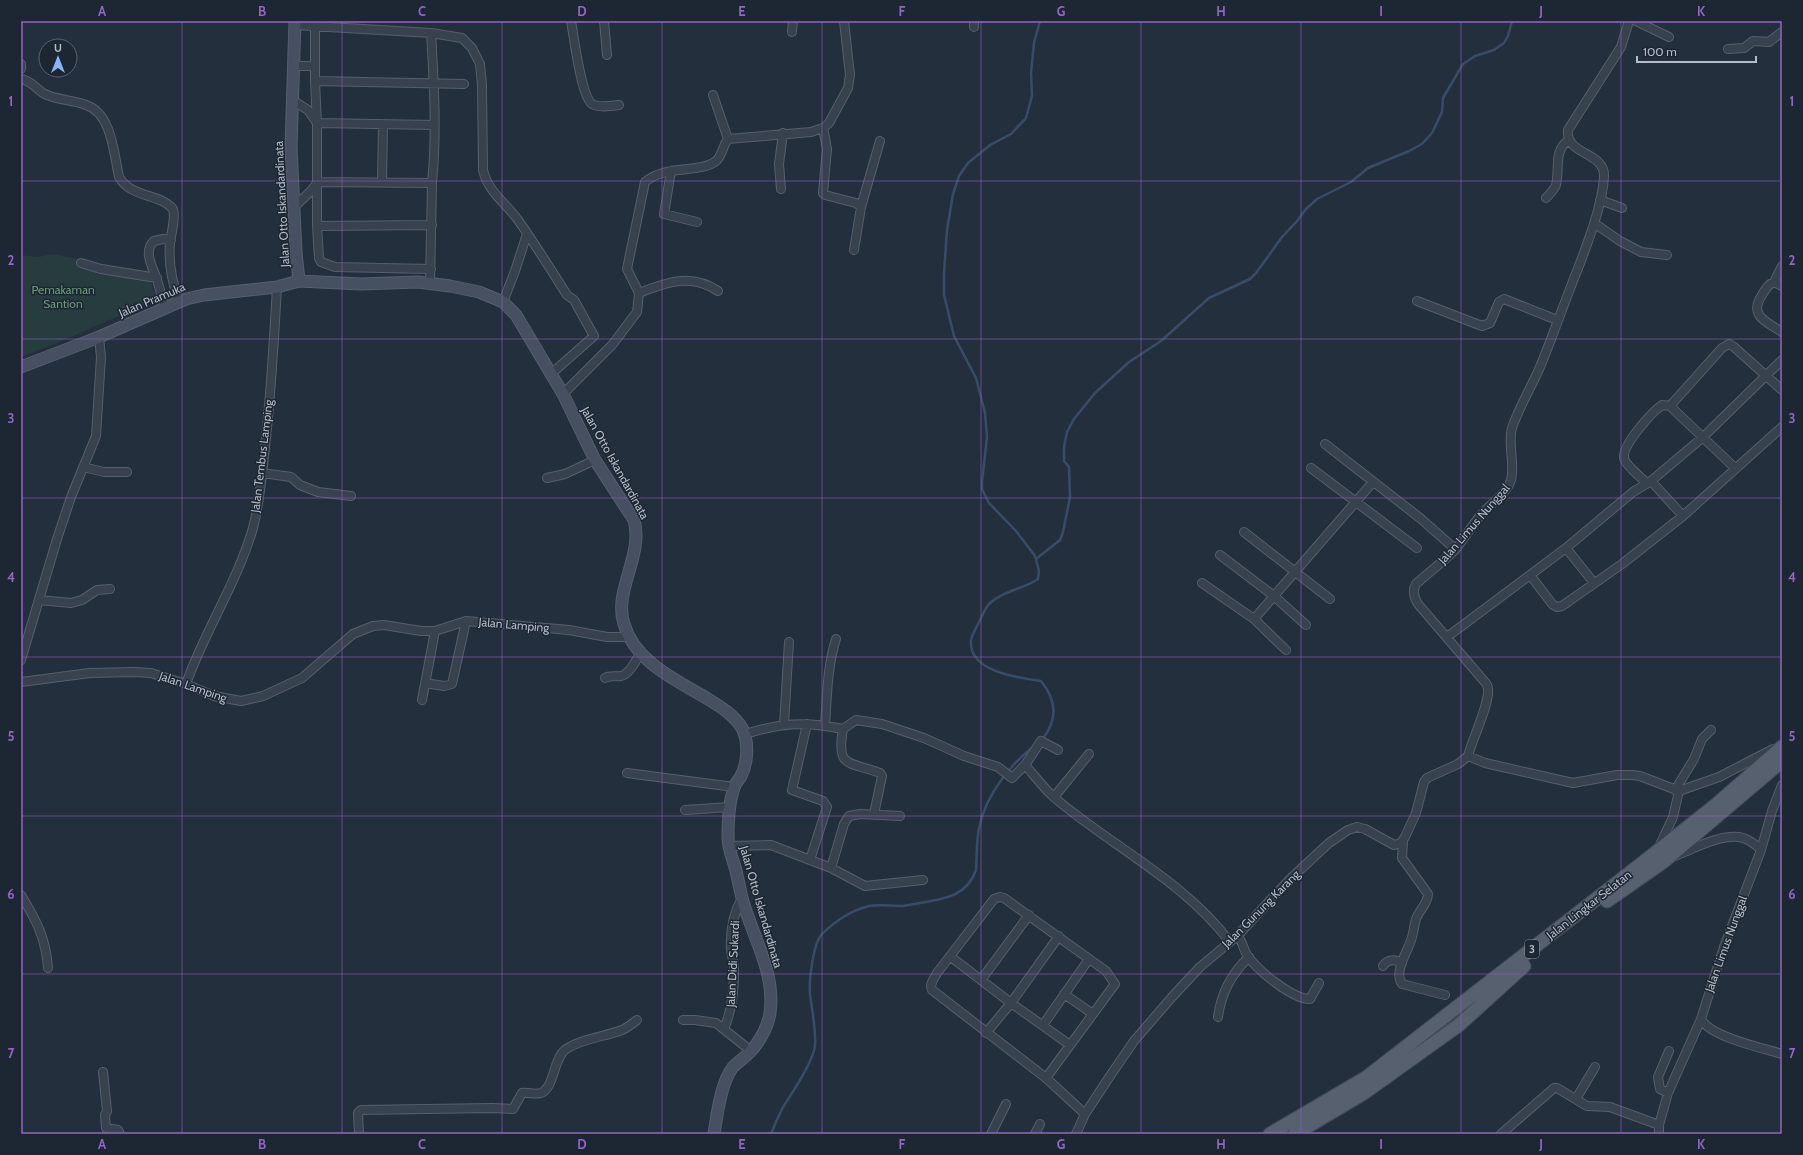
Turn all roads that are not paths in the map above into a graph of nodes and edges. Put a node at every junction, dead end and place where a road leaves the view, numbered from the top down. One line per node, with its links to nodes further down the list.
1 (572, 21): 25 (street)
2 (604, 21): 14 (street)
3 (793, 21): 9 (street)
4 (844, 21): 29 (street)
5 (1629, 21): 32 (street)
6 (1636, 21): 12 (street)
7 (295, 23): 8 (street); 16 (main road, Jalan Otto Iskandardinata)
8 (314, 26): 11 (street); 17 (street)
9 (792, 32)
10 (1782, 32): 13 (street)
11 (431, 33): 21 (street); 48 (street)
12 (1669, 37)
13 (1728, 49)
14 (607, 55)
15 (21, 64): 18 (street)
16 (293, 66): 17 (street); 24 (main road, Jalan Otto Iskandardinata)
17 (314, 66): 20 (street)
18 (21, 69)
19 (21, 79): 49 (street)
20 (314, 81): 21 (street); 26 (street)
21 (434, 83): 22 (street); 28 (street)
22 (464, 84)
23 (713, 95): 31 (street)
24 (292, 100): 26 (street); 42 (main road, Jalan Otto Iskandardinata)
25 (619, 105)
26 (317, 123): 27 (street); 35 (street)
27 (383, 125): 28 (street); 36 (street)
28 (434, 125): 37 (street)
29 (823, 128): 30 (street); 41 (street)
30 (783, 133): 31 (street); 38 (street)
31 (728, 139): 34 (street)
32 (1569, 140): 39 (street); 40 (street, Jalan Limus Nunggal)
33 (880, 141): 41 (street)
34 (670, 171): 44 (street); 62 (street)
35 (317, 182): 36 (street); 42 (street); 47 (street)
36 (382, 182): 37 (street)
37 (432, 183): 46 (street)
38 (781, 189)
39 (1546, 198)
40 (1600, 200): 43 (street); 45 (street, Jalan Limus Nunggal)
41 (861, 207): 50 (street)
42 (293, 208): 56 (main road, Jalan Otto Iskandardinata)
43 (1622, 208)
44 (697, 222)
45 (1594, 223): 51 (street); 67 (street, Jalan Limus Nunggal)
46 (432, 225): 47 (street); 54 (street)
47 (317, 226): 54 (street)
48 (527, 234): 64 (street); 72 (street)
49 (171, 240): 55 (street); 63 (street)
50 (854, 250)
51 (1666, 255)
52 (81, 263): 55 (street)
53 (1782, 266): 57 (street)
54 (431, 269): 58 (street)
55 (157, 278): 66 (street)
56 (299, 281): 58 (main road, Jalan Otto Iskandardinata); 60 (main road, Jalan Pramuka)
57 (1774, 282): 59 (street); 68 (street)
58 (430, 283): 64 (main road, Jalan Otto Iskandardinata)
59 (1782, 286)
60 (277, 287): 63 (main road, Jalan Pramuka); 85 (street, Jalan Tembus Lamping)
61 (718, 291): 62 (street)
62 (639, 293): 75 (street)
63 (179, 302): 66 (main road, Jalan Pramuka)
64 (503, 302): 72 (main road, Jalan Otto Iskandardinata)
65 (1417, 302): 67 (street)
66 (165, 308): 69 (main road, Jalan Pramuka)
67 (1557, 320): 95 (street, Jalan Limus Nunggal)
68 (1782, 332)
69 (99, 337): 71 (main road, Jalan Pramuka); 81 (street)
70 (1782, 360): 73 (street)
71 (21, 367)
72 (551, 374): 75 (main road, Jalan Otto Iskandardinata)
73 (1766, 377): 74 (street); 76 (street); 78 (street)
74 (1782, 390)
75 (563, 394): 80 (main road, Jalan Otto Iskandardinata)
76 (1670, 406): 78 (street); 88 (street)
77 (1782, 427): 83 (street)
78 (1702, 438): 83 (street); 88 (street)
79 (1326, 444): 87 (street)
80 (596, 460): 86 (street); 109 (main road, Jalan Otto Iskandardinata)
81 (83, 468): 84 (street); 104 (street)
82 (1311, 468): 90 (street)
83 (1735, 468): 91 (street)
84 (127, 472)
85 (262, 473): 89 (street); 119 (street, Jalan Tembus Lamping)
86 (547, 478)
87 (1373, 482): 90 (street); 95 (street)
88 (1649, 482): 91 (street); 94 (street)
89 (351, 496)
90 (1355, 503): 93 (street); 97 (street)
91 (1683, 516): 100 (street)
92 (1244, 532): 97 (street)
93 (1418, 548)
94 (1566, 548): 98 (street); 100 (street)
95 (1455, 549): 110 (street, Jalan Limus Nunggal)
96 (1220, 555): 102 (street)
97 (1294, 573): 102 (street); 103 (street)
98 (1530, 575): 100 (street); 110 (street)
99 (1202, 583): 105 (street)
100 (1594, 583)
101 (110, 589): 104 (street)
102 (1274, 596): 105 (street); 107 (street)
103 (1330, 599)
104 (39, 600): 115 (street)
105 (1254, 619): 113 (street)
106 (466, 621): 108 (street, Jalan Lamping); 109 (street, Jalan Lamping); 118 (street)
107 (1306, 625)
108 (435, 631): 118 (street); 119 (street, Jalan Lamping)
109 (629, 637): 114 (main road, Jalan Otto Iskandardinata)
110 (1447, 637): 130 (street, Jalan Limus Nunggal)
111 (836, 639): 123 (street)
112 (789, 642): 121 (street)
113 (1286, 650)
114 (641, 652): 116 (street); 126 (main road, Jalan Otto Iskandardinata)
115 (21, 660)
116 (605, 678)
117 (21, 682): 119 (street, Jalan Lamping)
118 (425, 683): 120 (street)
119 (186, 684)
120 (422, 700)
121 (784, 724): 122 (street); 126 (street)
122 (807, 724): 123 (street); 146 (street)
123 (825, 726): 124 (street)
124 (843, 729): 132 (street); 140 (street)
125 (1711, 730): 136 (street)
126 (745, 734): 135 (main road, Jalan Otto Iskandardinata)
127 (1782, 746): 136 (street); 145 (main road, Jalan Lingkar Selatan / 3)
128 (1058, 750): 132 (street)
129 (1089, 754): 137 (street)
130 (1468, 756): 136 (street); 142 (street)
131 (1782, 761): 145 (main road, Jalan Lingkar Selatan / 3)
132 (1024, 765): 137 (street)
133 (627, 773): 135 (street)
134 (1782, 785): 144 (street, Jalan Limus Nunggal)
135 (734, 787): 138 (main road, Jalan Otto Iskandardinata)
136 (1677, 791): 145 (street)
137 (1054, 797): 154 (street)
138 (730, 807): 139 (street); 143 (main road, Jalan Otto Iskandardinata)
139 (685, 810)
140 (874, 814): 141 (street); 147 (street)
141 (900, 816)
142 (1403, 841): 153 (street, Jalan Gunung Karang); 158 (street)
143 (729, 846): 146 (street); 150 (main road, Jalan Otto Iskandardinata)
144 (1761, 850): 145 (street); 168 (street, Jalan Limus Nunggal)
145 (1660, 857): 187 (main road, Jalan Lingkar Selatan / 3); 195 (main road, Jalan Lingkar Selatan / 3)
146 (810, 860): 147 (street)
147 (831, 868): 148 (street)
148 (923, 880)
149 (21, 895): 160 (street)
150 (743, 900): 172 (street, Jalan Didi Sukardi); 175 (main road, Jalan Otto Iskandardinata)
151 (1029, 915): 152 (street); 155 (street); 161 (street)
152 (1059, 936): 157 (street); 165 (street)
153 (1237, 936): 154 (street, Jalan Gunung Karang); 156 (street)
154 (1230, 942): 184 (street, Jalan Gunung Karang)
155 (951, 957): 161 (street); 173 (street)
156 (1249, 957): 162 (street); 167 (street)
157 (1089, 959): 163 (street); 166 (street)
158 (1402, 963): 159 (street); 164 (street)
159 (1383, 966)
160 (48, 968)
161 (981, 980): 165 (street)
162 (1319, 983)
163 (1064, 994): 166 (street); 171 (street)
164 (1445, 995)
165 (1011, 1003): 171 (street); 173 (street)
166 (1093, 1014): 174 (street)
167 (1218, 1017)
168 (1701, 1019): 177 (street); 181 (street, Jalan Limus Nunggal)
169 (637, 1020): 189 (street)
170 (683, 1020): 172 (street)
171 (1043, 1025): 174 (street)
172 (724, 1029): 175 (street)
173 (986, 1034): 180 (street)
174 (1070, 1045): 180 (street)
175 (751, 1051): 190 (main road, Jalan Otto Iskandardinata)
176 (1669, 1051): 181 (street)
177 (1782, 1054)
178 (1595, 1067): 182 (street)
179 (103, 1072): 188 (street)
180 (1046, 1078): 184 (street)
181 (1668, 1093): 186 (street, Jalan Limus Nunggal)
182 (1576, 1099): 186 (street); 196 (street)
183 (1006, 1104): 191 (street)
184 (1085, 1114): 193 (street, Jalan Gunung Karang)
185 (1040, 1124): 192 (street)
186 (1659, 1125): 197 (street, Jalan Limus Nunggal)
187 (1286, 1130): 194 (main road, Jalan Lingkar Selatan / 3)
188 (120, 1134)
189 (359, 1134)
190 (714, 1134)
191 (991, 1134)
192 (1035, 1134)
193 (1076, 1134)
194 (1270, 1134)
195 (1295, 1134)
196 (1502, 1134)
197 (1659, 1134)

